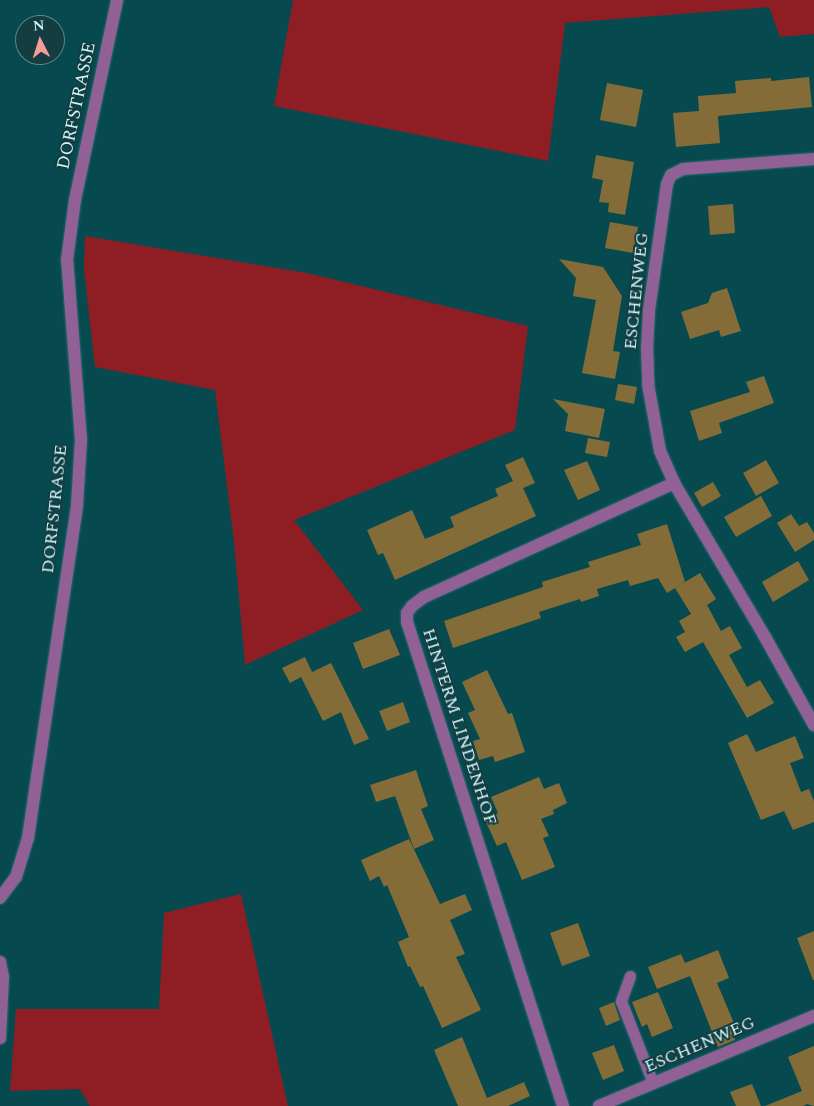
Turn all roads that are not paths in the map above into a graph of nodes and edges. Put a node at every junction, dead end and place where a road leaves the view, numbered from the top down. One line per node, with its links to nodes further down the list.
1 (117, 0): 5 (street, DORFSTRASSE)
2 (814, 159): 3 (street, ESCHENWEG)
3 (674, 483): 4 (street, ESCHENWEG); 11 (street, HINTERM LINDENHOF)
4 (814, 725)
5 (0, 898)
6 (0, 961): 9 (lane)
7 (630, 976): 10 (lane)
8 (814, 1016): 10 (street, ESCHENWEG)
9 (0, 1038)
10 (654, 1083): 12 (street, ESCHENWEG)
11 (563, 1106)
12 (599, 1106)

